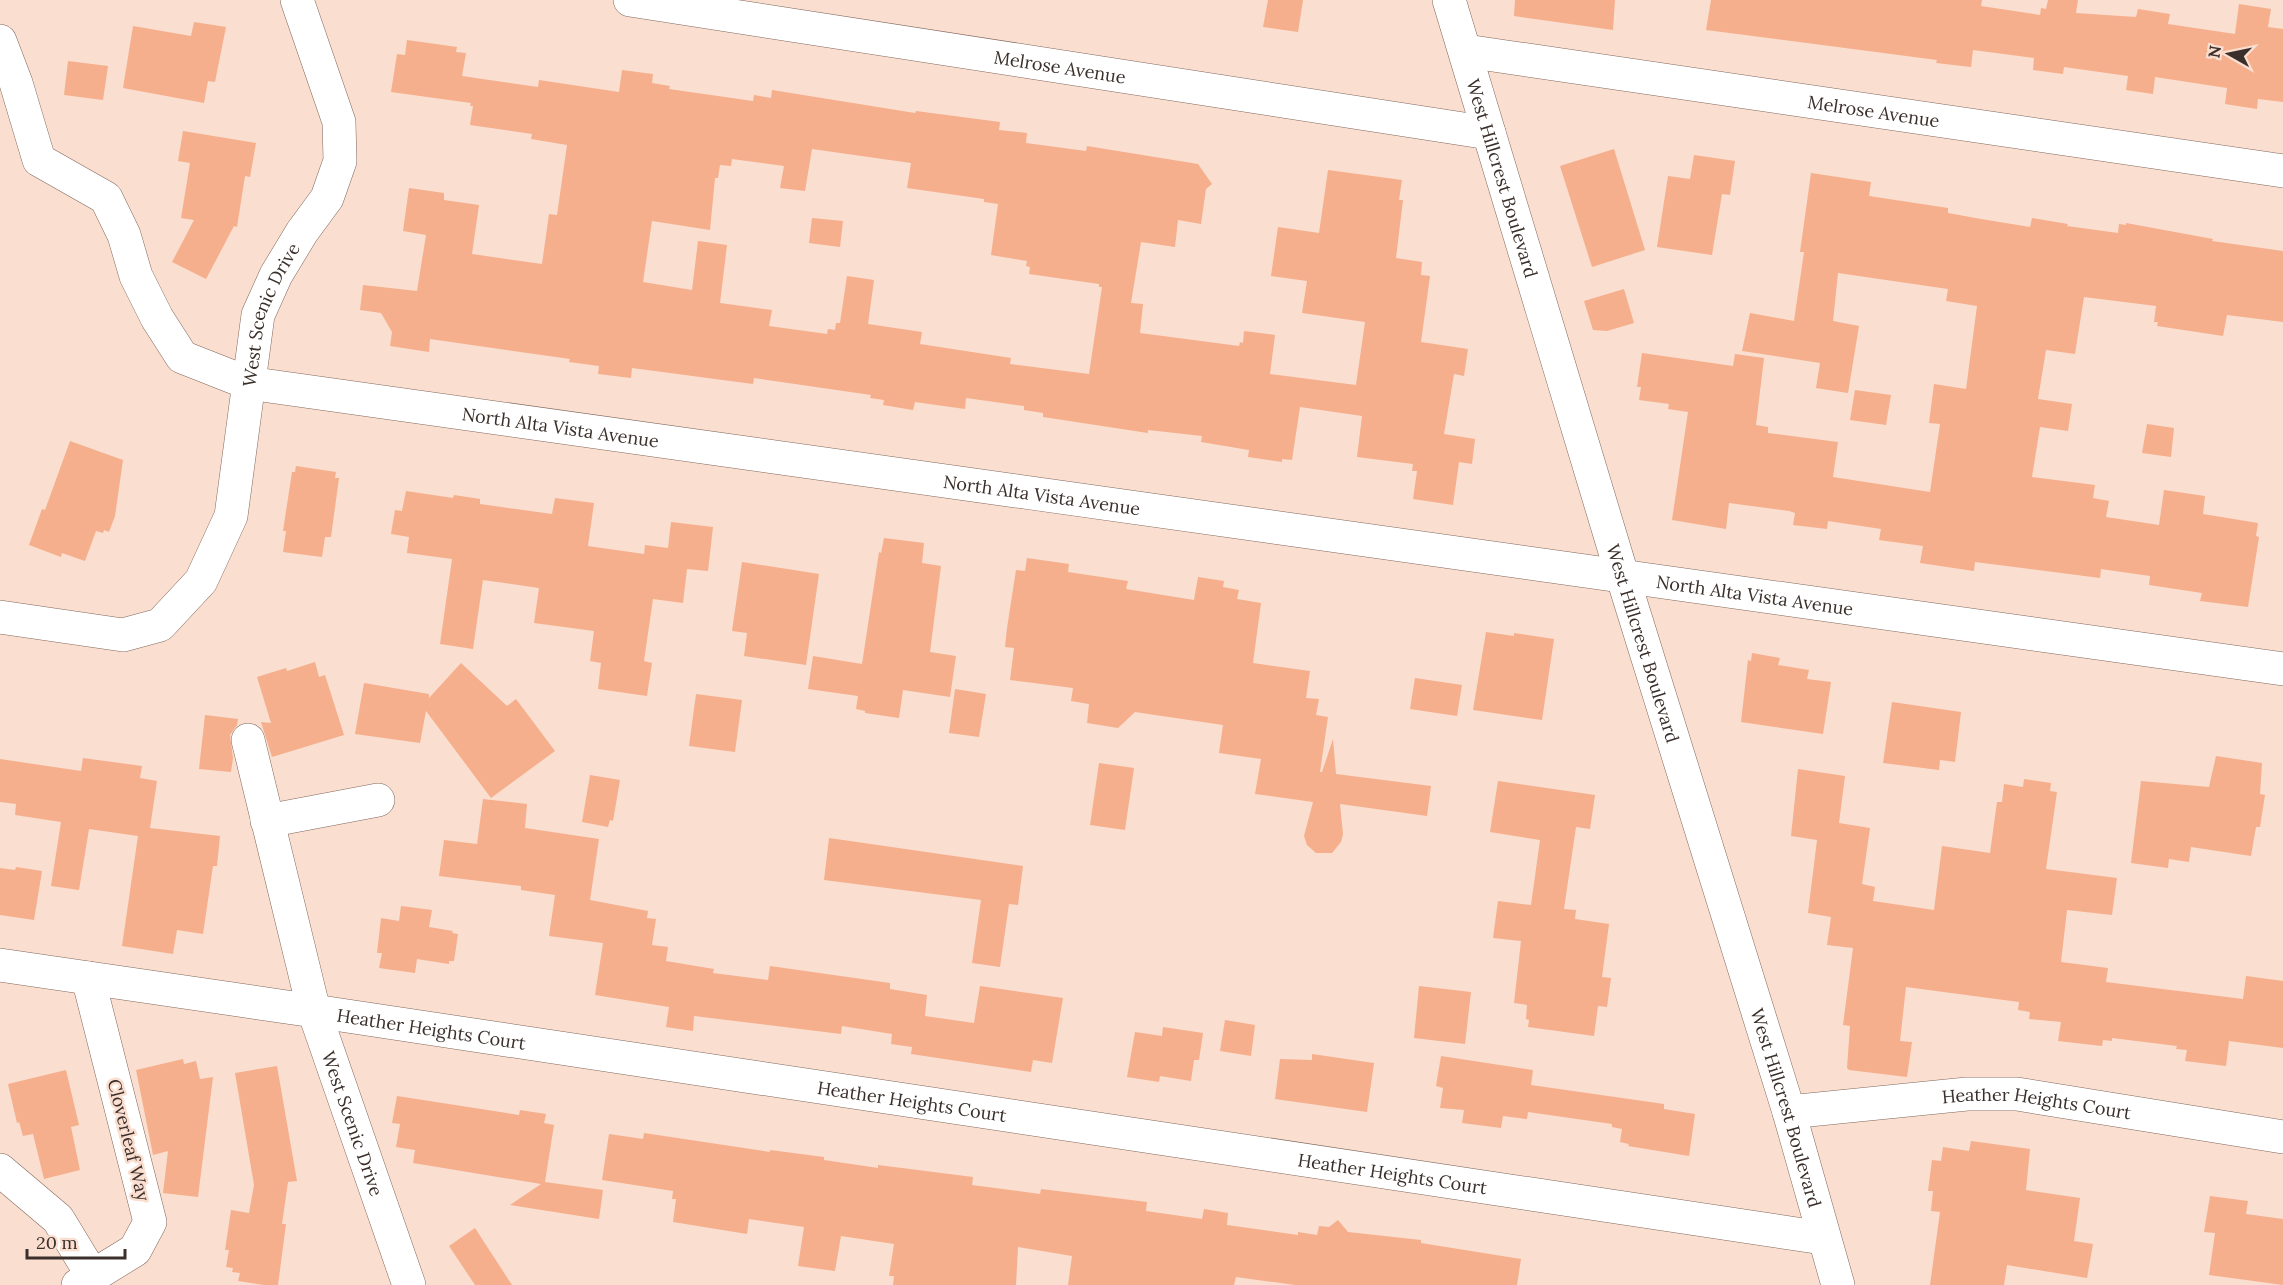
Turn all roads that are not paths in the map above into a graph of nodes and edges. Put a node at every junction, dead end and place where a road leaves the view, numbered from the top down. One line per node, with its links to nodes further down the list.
1 (297, 0): 8 (street, West Scenic Drive)
2 (630, 0): 6 (street, Melrose Avenue)
3 (1449, 0): 5 (street, West Hillcrest Boulevard)
4 (0, 41): 8 (street, North Alta Vista Avenue)
5 (1466, 51): 6 (street, West Hillcrest Boulevard); 7 (street, Melrose Avenue)
6 (1489, 133): 9 (street, West Hillcrest Boulevard)
7 (2283, 171)
8 (248, 383): 9 (street, North Alta Vista Avenue); 10 (street, West Scenic Drive)
9 (1623, 578): 11 (street, North Alta Vista Avenue); 18 (street, West Hillcrest Boulevard)
10 (0, 617)
11 (2283, 669)
12 (249, 740): 14 (street, West Scenic Drive)
13 (378, 800): 14 (street)
14 (267, 821): 17 (street, West Scenic Drive)
15 (0, 965): 16 (street, Heather Heights Court)
16 (88, 978): 17 (street, Heather Heights Court); 22 (street, Cloverleaf Way)
17 (314, 1011): 21 (street, Heather Heights Court); 23 (street, West Scenic Drive)
18 (1789, 1112): 19 (street, Heather Heights Court); 21 (street, West Hillcrest Boulevard)
19 (2283, 1137)
20 (0, 1170): 22 (street, Cloverleaf Way)
21 (1823, 1238): 24 (street, West Hillcrest Boulevard)
22 (85, 1280)
23 (409, 1285)
24 (1838, 1285)

